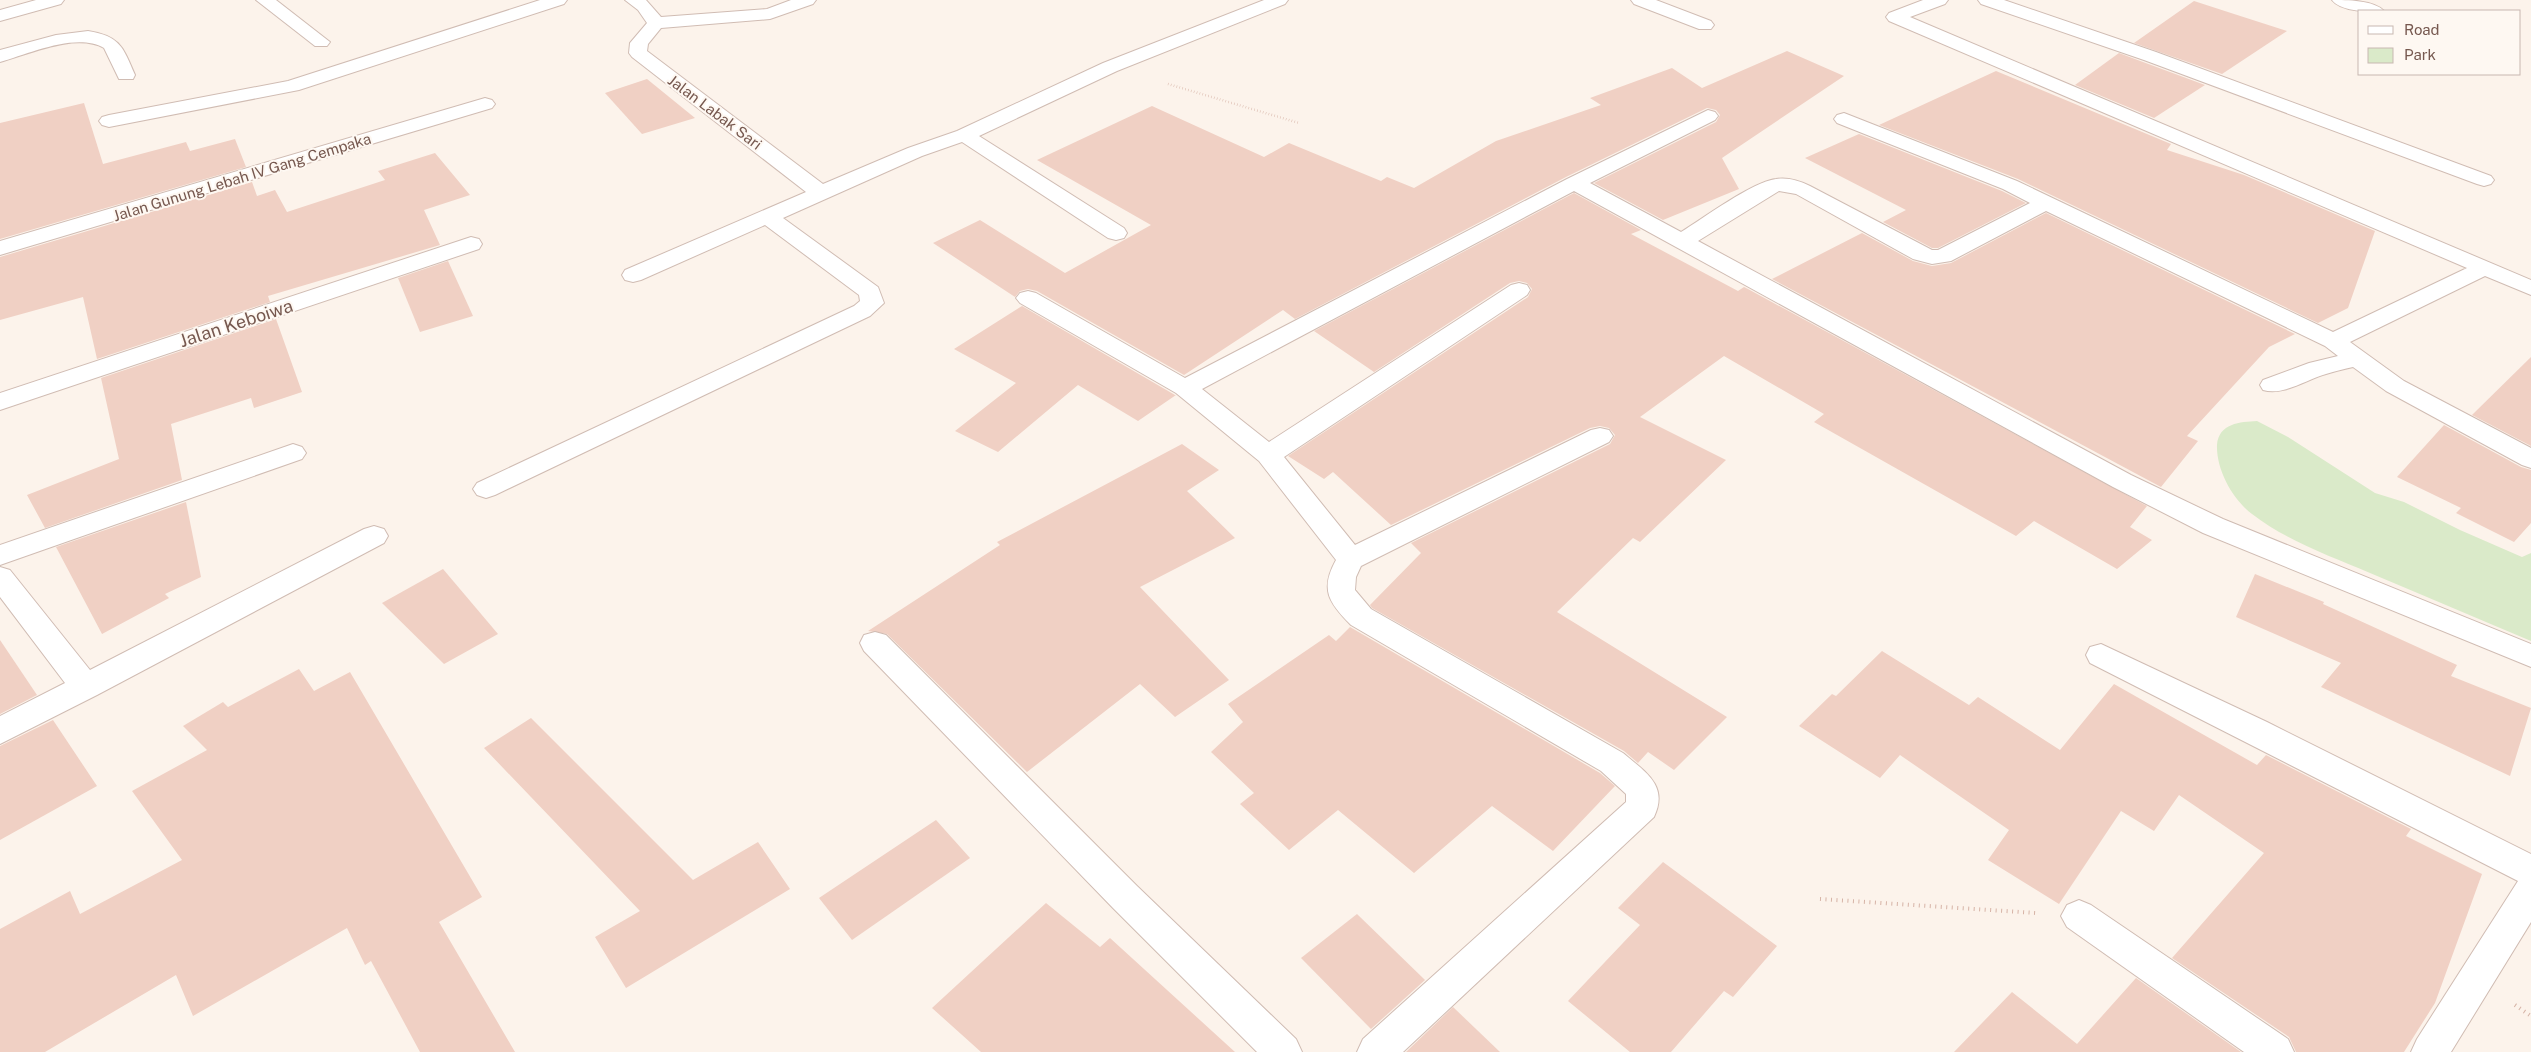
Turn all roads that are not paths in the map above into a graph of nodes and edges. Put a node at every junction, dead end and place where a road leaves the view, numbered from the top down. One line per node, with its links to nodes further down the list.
1 (55, 0): 12 (street)
2 (265, 0): 15 (street)
3 (558, 0): 21 (street)
4 (634, 0): 13 (street)
5 (808, 0): 13 (street)
6 (1279, 0): 22 (street)
7 (1640, 0): 14 (street)
8 (1939, 0): 32 (street)
9 (1987, 0): 23 (street)
10 (2340, 0): 11 (street)
11 (2372, 10)
12 (0, 16)
13 (656, 23): 25 (street, Jalan Labak Sari)
14 (1705, 25)
15 (321, 42)
16 (0, 56): 17 (street)
17 (126, 75)
18 (484, 104): 31 (street, Jalan Gunung Lebah IV Gang Cempaka)
19 (1708, 116): 24 (street)
20 (1844, 120): 26 (street)
21 (108, 121)
22 (964, 134): 25 (street); 28 (street)
23 (2484, 180)
24 (1574, 183): 29 (street); 40 (street)
25 (821, 193): 27 (street)
26 (2045, 203): 29 (street); 37 (street)
27 (768, 217): 33 (street); 46 (street)
28 (1116, 233)
29 (1683, 241): 53 (street)
30 (471, 244): 41 (street, Jalan Keboiwa)
31 (0, 248)
32 (2485, 268): 34 (street); 37 (street)
33 (634, 276)
34 (2531, 288)
35 (1519, 290): 44 (street)
36 (1028, 298): 40 (street)
37 (2333, 341): 38 (street)
38 (2356, 359): 39 (street); 45 (street)
39 (2272, 385)
40 (1184, 388): 44 (street)
41 (0, 402)
42 (1600, 436): 49 (street)
43 (293, 453): 48 (street)
44 (1268, 455): 49 (street)
45 (2531, 459)
46 (486, 489)
47 (374, 536): 54 (street)
48 (0, 555)
49 (1351, 559): 60 (street)
50 (0, 577): 54 (street)
51 (876, 643): 59 (street)
52 (2101, 655): 56 (street)
53 (2531, 656)
54 (86, 687): 55 (street)
55 (0, 731)
56 (2531, 871)
57 (2531, 891): 62 (street)
58 (2079, 916): 61 (street)
59 (1283, 1052)
60 (1376, 1052)
61 (2275, 1052)
62 (2430, 1052)

